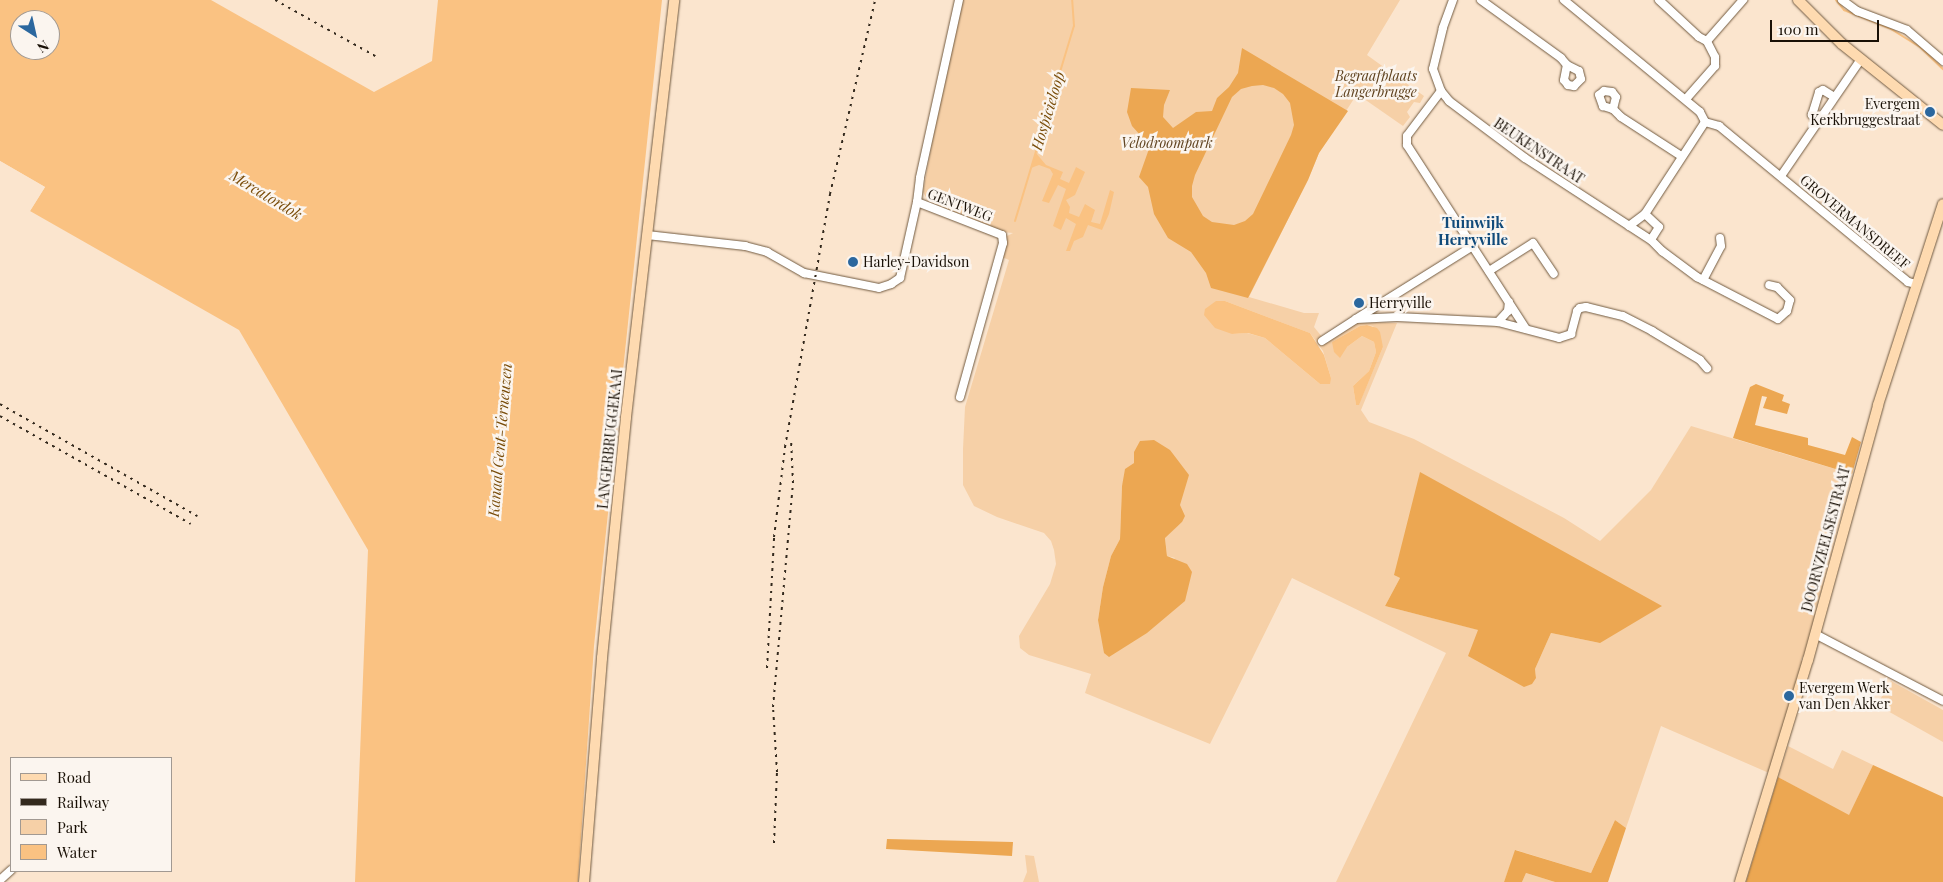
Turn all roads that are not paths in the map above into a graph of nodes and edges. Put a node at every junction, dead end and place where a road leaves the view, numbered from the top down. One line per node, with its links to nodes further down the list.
1 (674, 0): 27 (main road, LANGERBRUGGEKAAI)
2 (959, 0): 23 (street, GENTWEG)
3 (1453, 0): 14 (street, BEUKENSTRAAT)
4 (1481, 0): 13 (street)
5 (1564, 0): 16 (street, GROVERMANSDREEF)
6 (1659, 0): 10 (street)
7 (1743, 0): 10 (street)
8 (1798, 0): 11 (main road)
9 (1842, 0): 12 (street)
10 (1707, 41): 16 (street)
11 (1860, 59): 15 (street, GROVERMANSDREEF); 20 (main road)
12 (1943, 61)
13 (1567, 65)
14 (1441, 91): 26 (street, BEUKENSTRAAT); 30 (street)
15 (1834, 97): 18 (street, GROVERMANSDREEF); 18 (street)
16 (1686, 100): 19 (street, GROVERMANSDREEF)
17 (1614, 109): 21 (street)
18 (1817, 121): 22 (street, GROVERMANSDREEF)
19 (1705, 122): 21 (street); 22 (street, GROVERMANSDREEF)
20 (1943, 125)
21 (1681, 156): 25 (street)
22 (1781, 176): 35 (street, GROVERMANSDREEF)
23 (918, 202): 27 (street); 42 (street, GENTWEG)
24 (1943, 204): 35 (main road, DOORNZEELSESTRAAT)
25 (1645, 214): 26 (street); 29 (street)
26 (1629, 226): 29 (street, BEUKENSTRAAT)
27 (647, 235): 47 (main road, LANGERBRUGGEKAAI)
28 (1720, 238): 33 (street)
29 (1652, 240): 33 (street, BEUKENSTRAAT)
30 (1473, 246): 31 (street); 37 (street)
31 (1489, 271): 32 (street); 36 (street)
32 (1554, 274)
33 (1703, 280): 34 (street, BEUKENSTRAAT)
34 (1769, 284)
35 (1916, 284): 43 (main road, DOORNZEELSESTRAAT)
36 (1509, 302): 38 (street); 39 (street)
37 (1356, 319): 38 (street); 40 (street)
38 (1498, 322): 39 (street)
39 (1526, 329): 41 (street)
40 (1322, 341)
41 (1707, 368)
42 (960, 397)
43 (1815, 634): 44 (street); 48 (main road, DOORNZEELSESTRAAT)
44 (1943, 701)
45 (10, 871): 46 (street)
46 (0, 880)
47 (584, 882)
48 (1740, 882)

